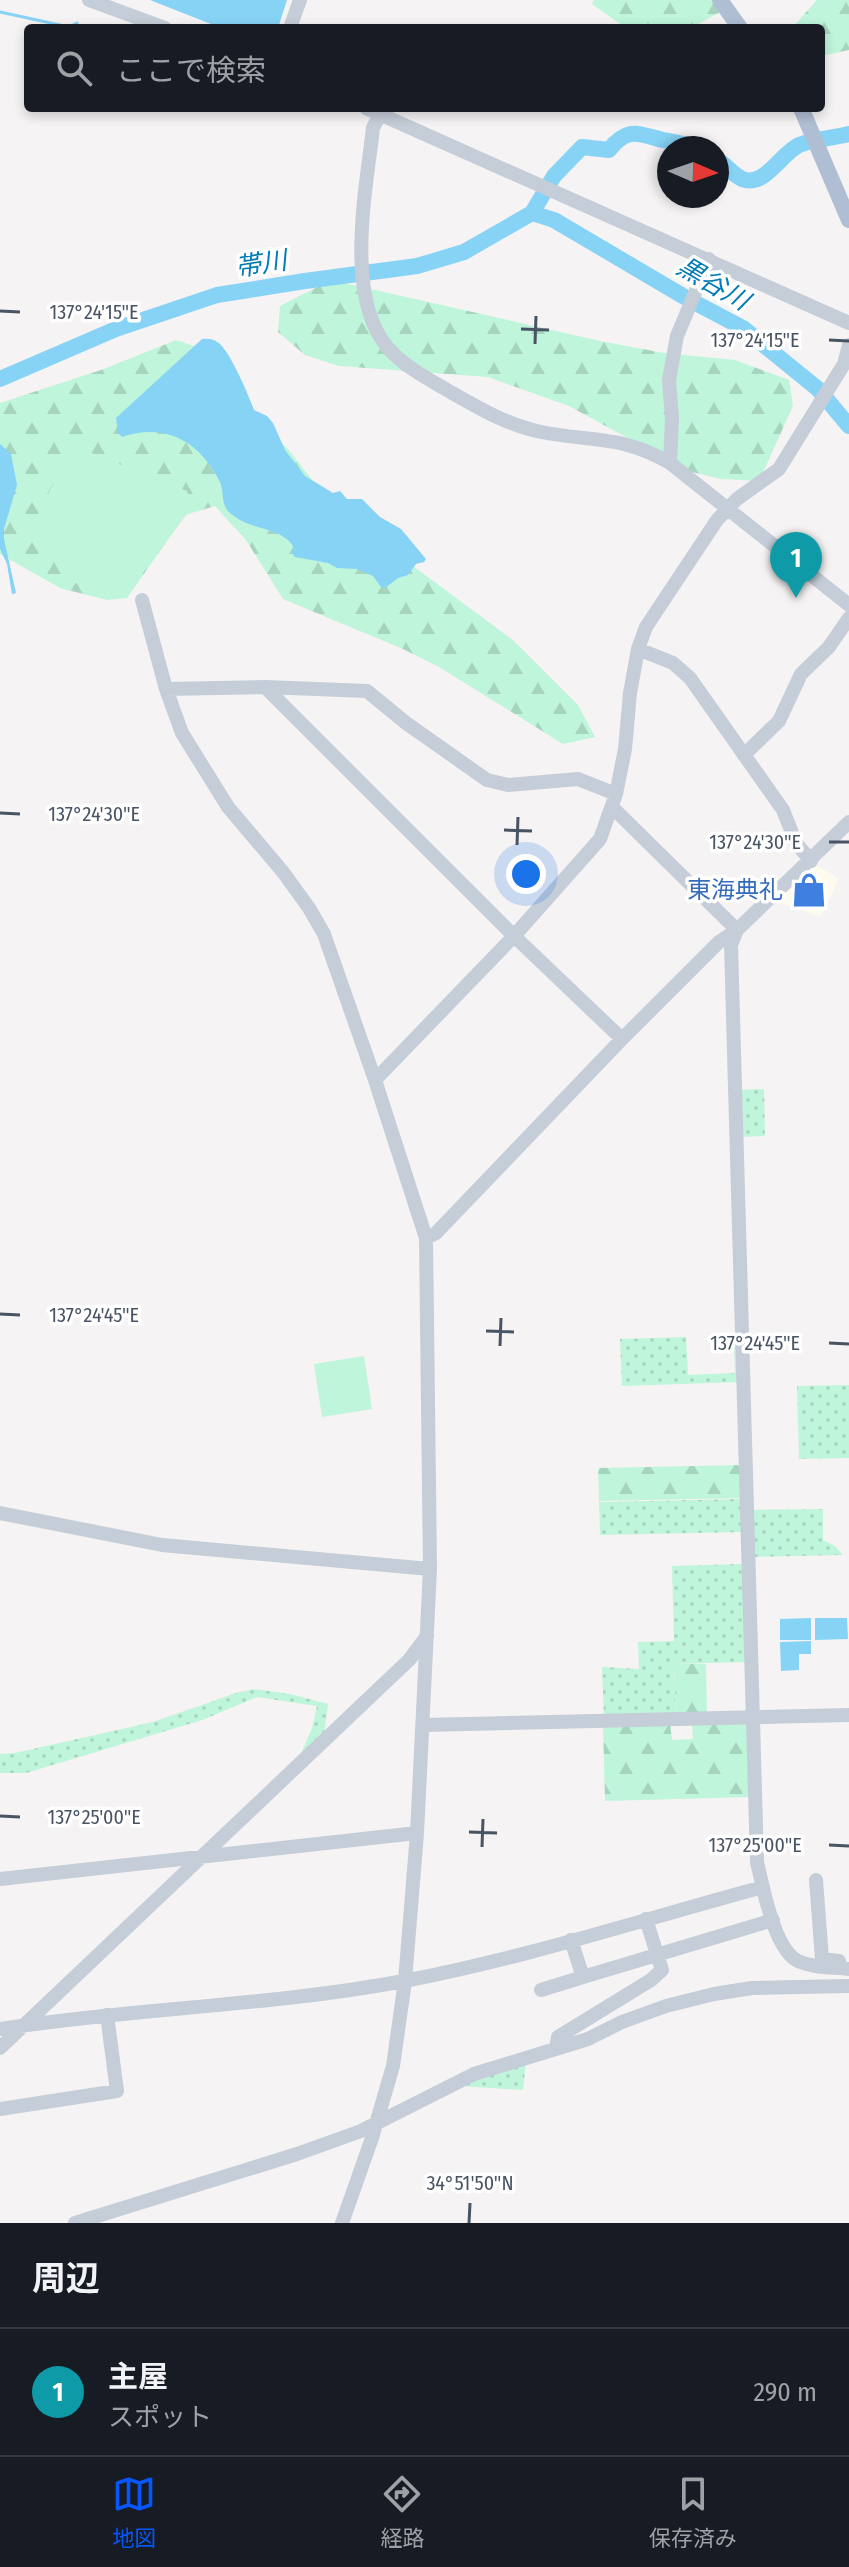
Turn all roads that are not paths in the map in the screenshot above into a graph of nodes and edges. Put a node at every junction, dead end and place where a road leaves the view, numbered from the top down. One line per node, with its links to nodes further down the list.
1 (89, 0): 4 (street)
2 (300, 0): 5 (street)
3 (720, 0): 6 (main road)
4 (154, 24)
5 (291, 24)
6 (737, 24)
7 (375, 112): 9 (street)
8 (803, 112): 10 (main road)
9 (380, 114): 11 (street); 14 (street)
10 (849, 220)
11 (709, 259): 12 (street); 14 (street)
12 (849, 323)
13 (849, 345): 15 (street)
14 (670, 463): 15 (street)
15 (728, 508): 17 (street); 19 (street)
16 (142, 600): 21 (street)
17 (849, 605)
18 (849, 618): 22 (street)
19 (638, 649): 22 (street); 23 (street)
20 (265, 687): 21 (street); 23 (street); 27 (street)
21 (166, 689): 29 (street)
22 (744, 755): 25 (street)
23 (614, 800): 26 (street); 27 (street)
24 (849, 822): 25 (street)
25 (811, 861): 26 (street)
26 (737, 930): 28 (street); 35 (street)
27 (514, 936): 28 (street); 29 (street)
28 (622, 1039): 30 (street)
29 (375, 1080): 30 (street)
30 (426, 1238): 32 (street)
31 (0, 1513): 32 (street)
32 (430, 1569): 33 (street)
33 (427, 1636): 36 (street); 38 (street)
34 (849, 1715): 35 (street)
35 (752, 1718): 36 (street); 41 (street)
36 (423, 1725): 37 (street)
37 (417, 1833): 38 (street); 49 (street)
38 (204, 1856): 39 (street); 53 (street)
39 (0, 1879)
40 (816, 1880): 46 (street)
41 (763, 1887): 42 (street); 43 (street)
42 (646, 1919): 44 (street); 45 (street)
43 (773, 1920): 45 (street); 47 (street)
44 (571, 1940): 48 (street); 49 (street)
45 (658, 1956): 48 (street); 56 (street)
46 (849, 1962)
47 (849, 1969)
48 (583, 1977): 51 (street)
49 (405, 1981): 52 (street); 58 (street)
50 (849, 1986): 56 (street)
51 (541, 1990)
52 (107, 2015): 53 (street); 57 (street)
53 (24, 2025): 54 (street); 55 (street)
54 (0, 2029)
55 (0, 2048)
56 (556, 2048): 58 (street)
57 (0, 2109)
58 (375, 2126): 59 (street); 60 (street)
59 (75, 2223)
60 (342, 2223)

